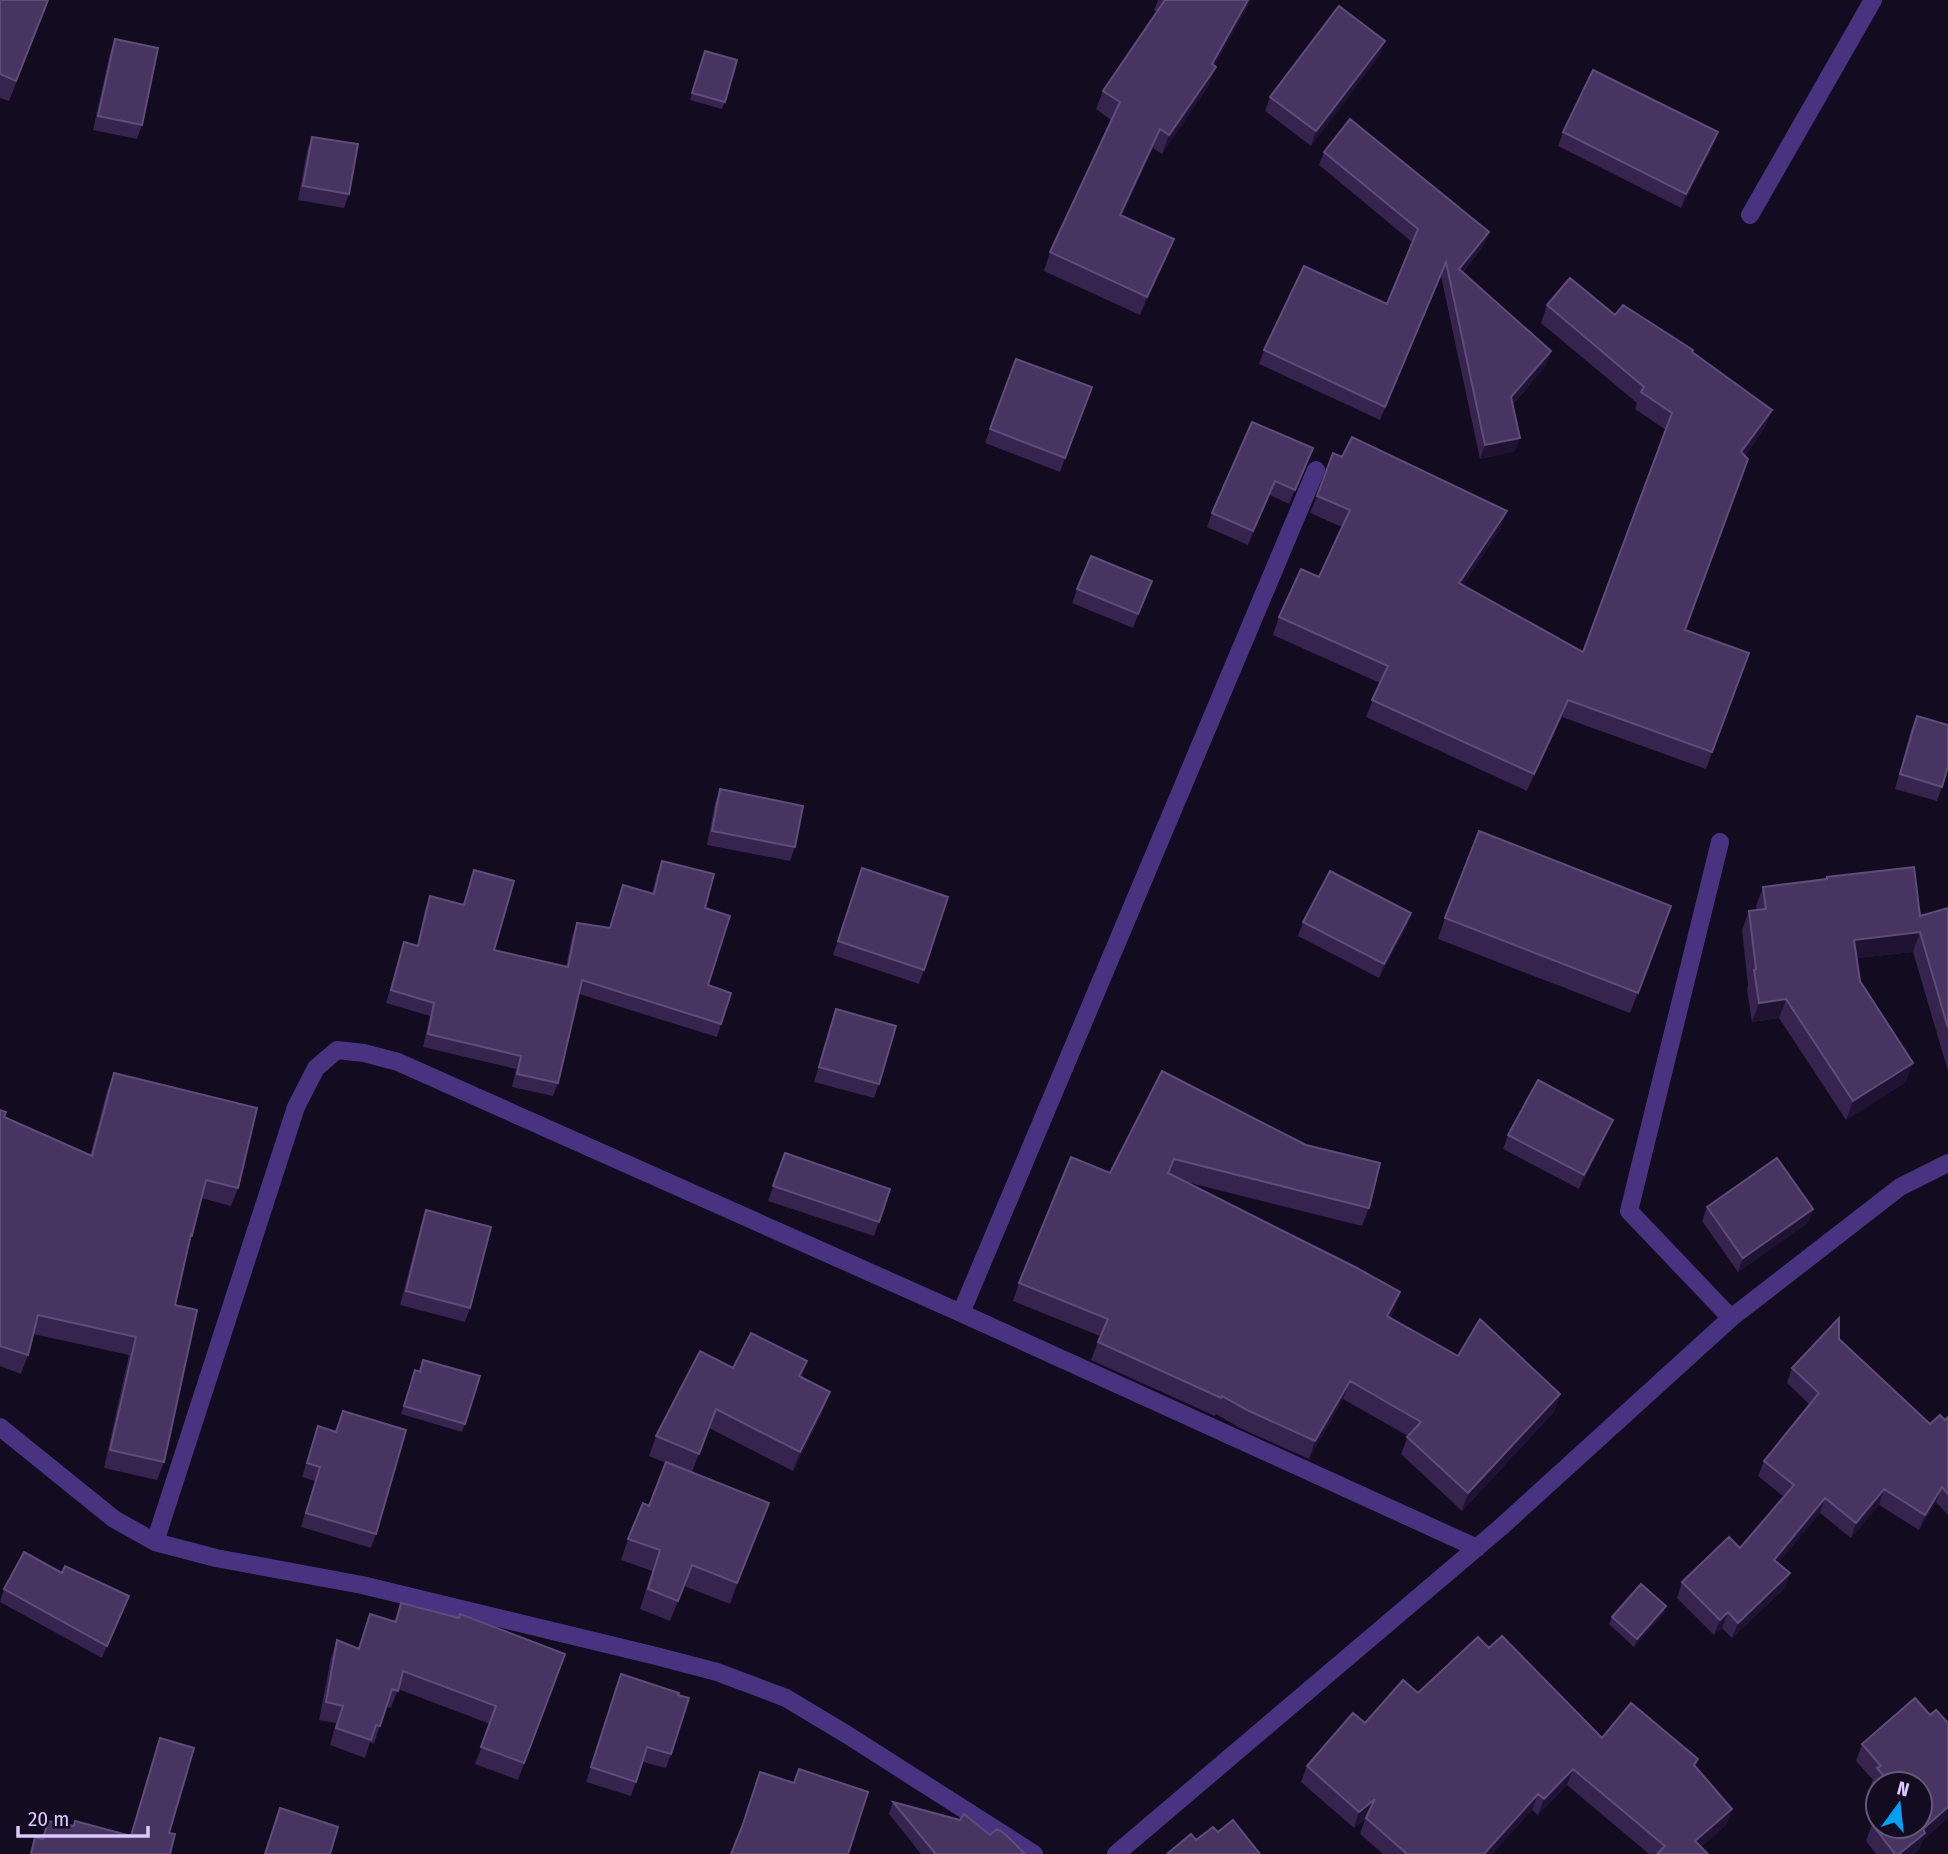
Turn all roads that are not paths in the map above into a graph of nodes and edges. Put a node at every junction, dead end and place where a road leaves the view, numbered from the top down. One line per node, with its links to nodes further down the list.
1 (1873, 0): 2 (street)
2 (1750, 215)
3 (1316, 470): 6 (street)
4 (1720, 842): 7 (street)
5 (1948, 1163): 7 (street)
6 (961, 1312): 9 (street); 10 (street)
7 (1731, 1318): 10 (street)
8 (0, 1427): 9 (street)
9 (155, 1542): 11 (street)
10 (1477, 1548): 12 (street)
11 (1034, 1854)
12 (1116, 1854)

